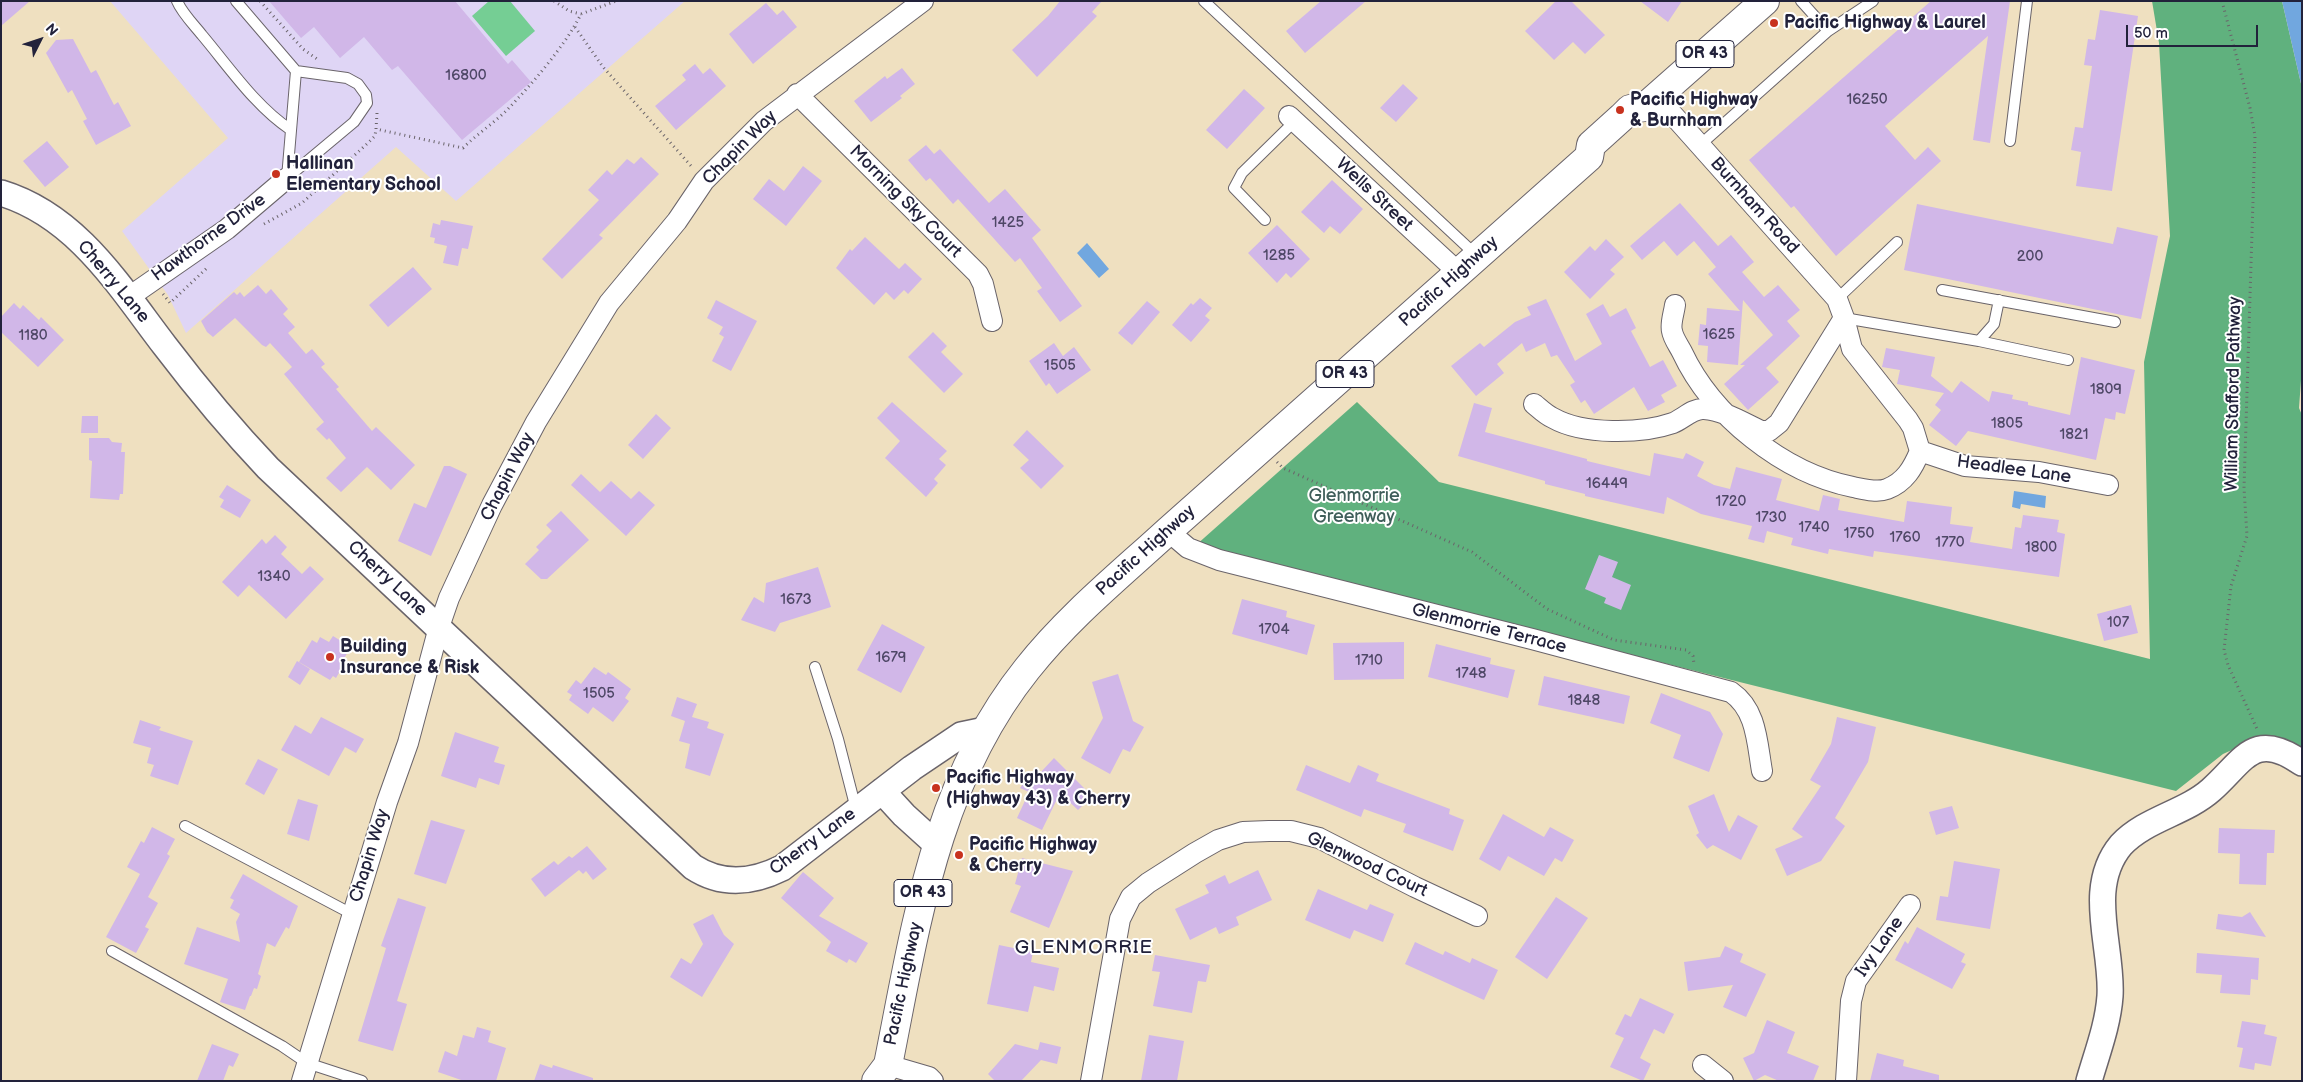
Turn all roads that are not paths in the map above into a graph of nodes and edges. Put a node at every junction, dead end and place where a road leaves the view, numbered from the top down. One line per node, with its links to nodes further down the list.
1 (177, 1): 14 (lane)
2 (236, 1): 10 (lane)
3 (923, 1): 11 (street, Chapin Way)
4 (1204, 1): 21 (lane)
5 (1765, 1): 12 (main road, Pacific Highway / OR 43)
6 (1801, 1): 9 (lane)
7 (1873, 1): 9 (lane)
8 (2027, 2): 15 (lane)
9 (1828, 31): 16 (lane)
10 (296, 72): 14 (lane); 17 (lane)
11 (797, 94): 28 (street, Morning Sky Court); 37 (street, Chapin Way)
12 (1651, 102): 16 (street, Burnham Road); 21 (main road, Pacific Highway / OR 43)
13 (1292, 119): 19 (lane); 21 (street, Wells Street)
14 (291, 130): 17 (lane)
15 (2010, 141)
16 (1700, 145): 24 (street, Burnham Road)
17 (287, 178): 23 (street, Hawthorne Drive)
18 (1, 193): 23 (street, Cherry Lane)
19 (1265, 220)
20 (1897, 242): 24 (lane)
21 (1469, 265): 36 (main road, Pacific Highway / OR 43)
22 (1942, 290): 25 (lane)
23 (129, 296): 37 (street, Cherry Lane)
24 (1837, 299): 27 (street, Burnham Road)
25 (1998, 300): 29 (lane); 30 (lane)
26 (1675, 305): 33 (street)
27 (1844, 318): 30 (lane); 33 (street); 34 (street, Burnham Road)
28 (992, 321)
29 (2115, 322)
30 (1979, 341): 31 (lane)
31 (2068, 360)
32 (1534, 404): 33 (street)
33 (1729, 416): 34 (street)
34 (1920, 451): 35 (street, Headlee Lane)
35 (2108, 485)
36 (1168, 531): 39 (main road, Pacific Highway / OR 43); 41 (street, Glenmorrie Terrace)
37 (439, 627): 43 (street, Cherry Lane); 47 (street, Chapin Way)
38 (815, 667): 43 (lane)
39 (985, 730): 42 (street, Cherry Lane); 45 (main road, Pacific Highway / OR 43)
40 (2296, 759): 58 (street)
41 (1762, 771)
42 (882, 791): 43 (street, Cherry Lane); 45 (street)
43 (856, 810)
44 (185, 826): 47 (lane)
45 (936, 844): 52 (main road, Pacific Highway / OR 43)
46 (1910, 904): 57 (street, Ivy Lane)
47 (352, 914): 51 (street, Chapin Way)
48 (1477, 916): 55 (street, Glenwood Court)
49 (112, 951): 51 (lane)
50 (1703, 1065): 56 (street)
51 (304, 1072): 53 (lane)
52 (890, 1077): 54 (street)
53 (362, 1081)
54 (933, 1081)
55 (1090, 1081)
56 (1723, 1081)
57 (1846, 1081)
58 (2089, 1081)

